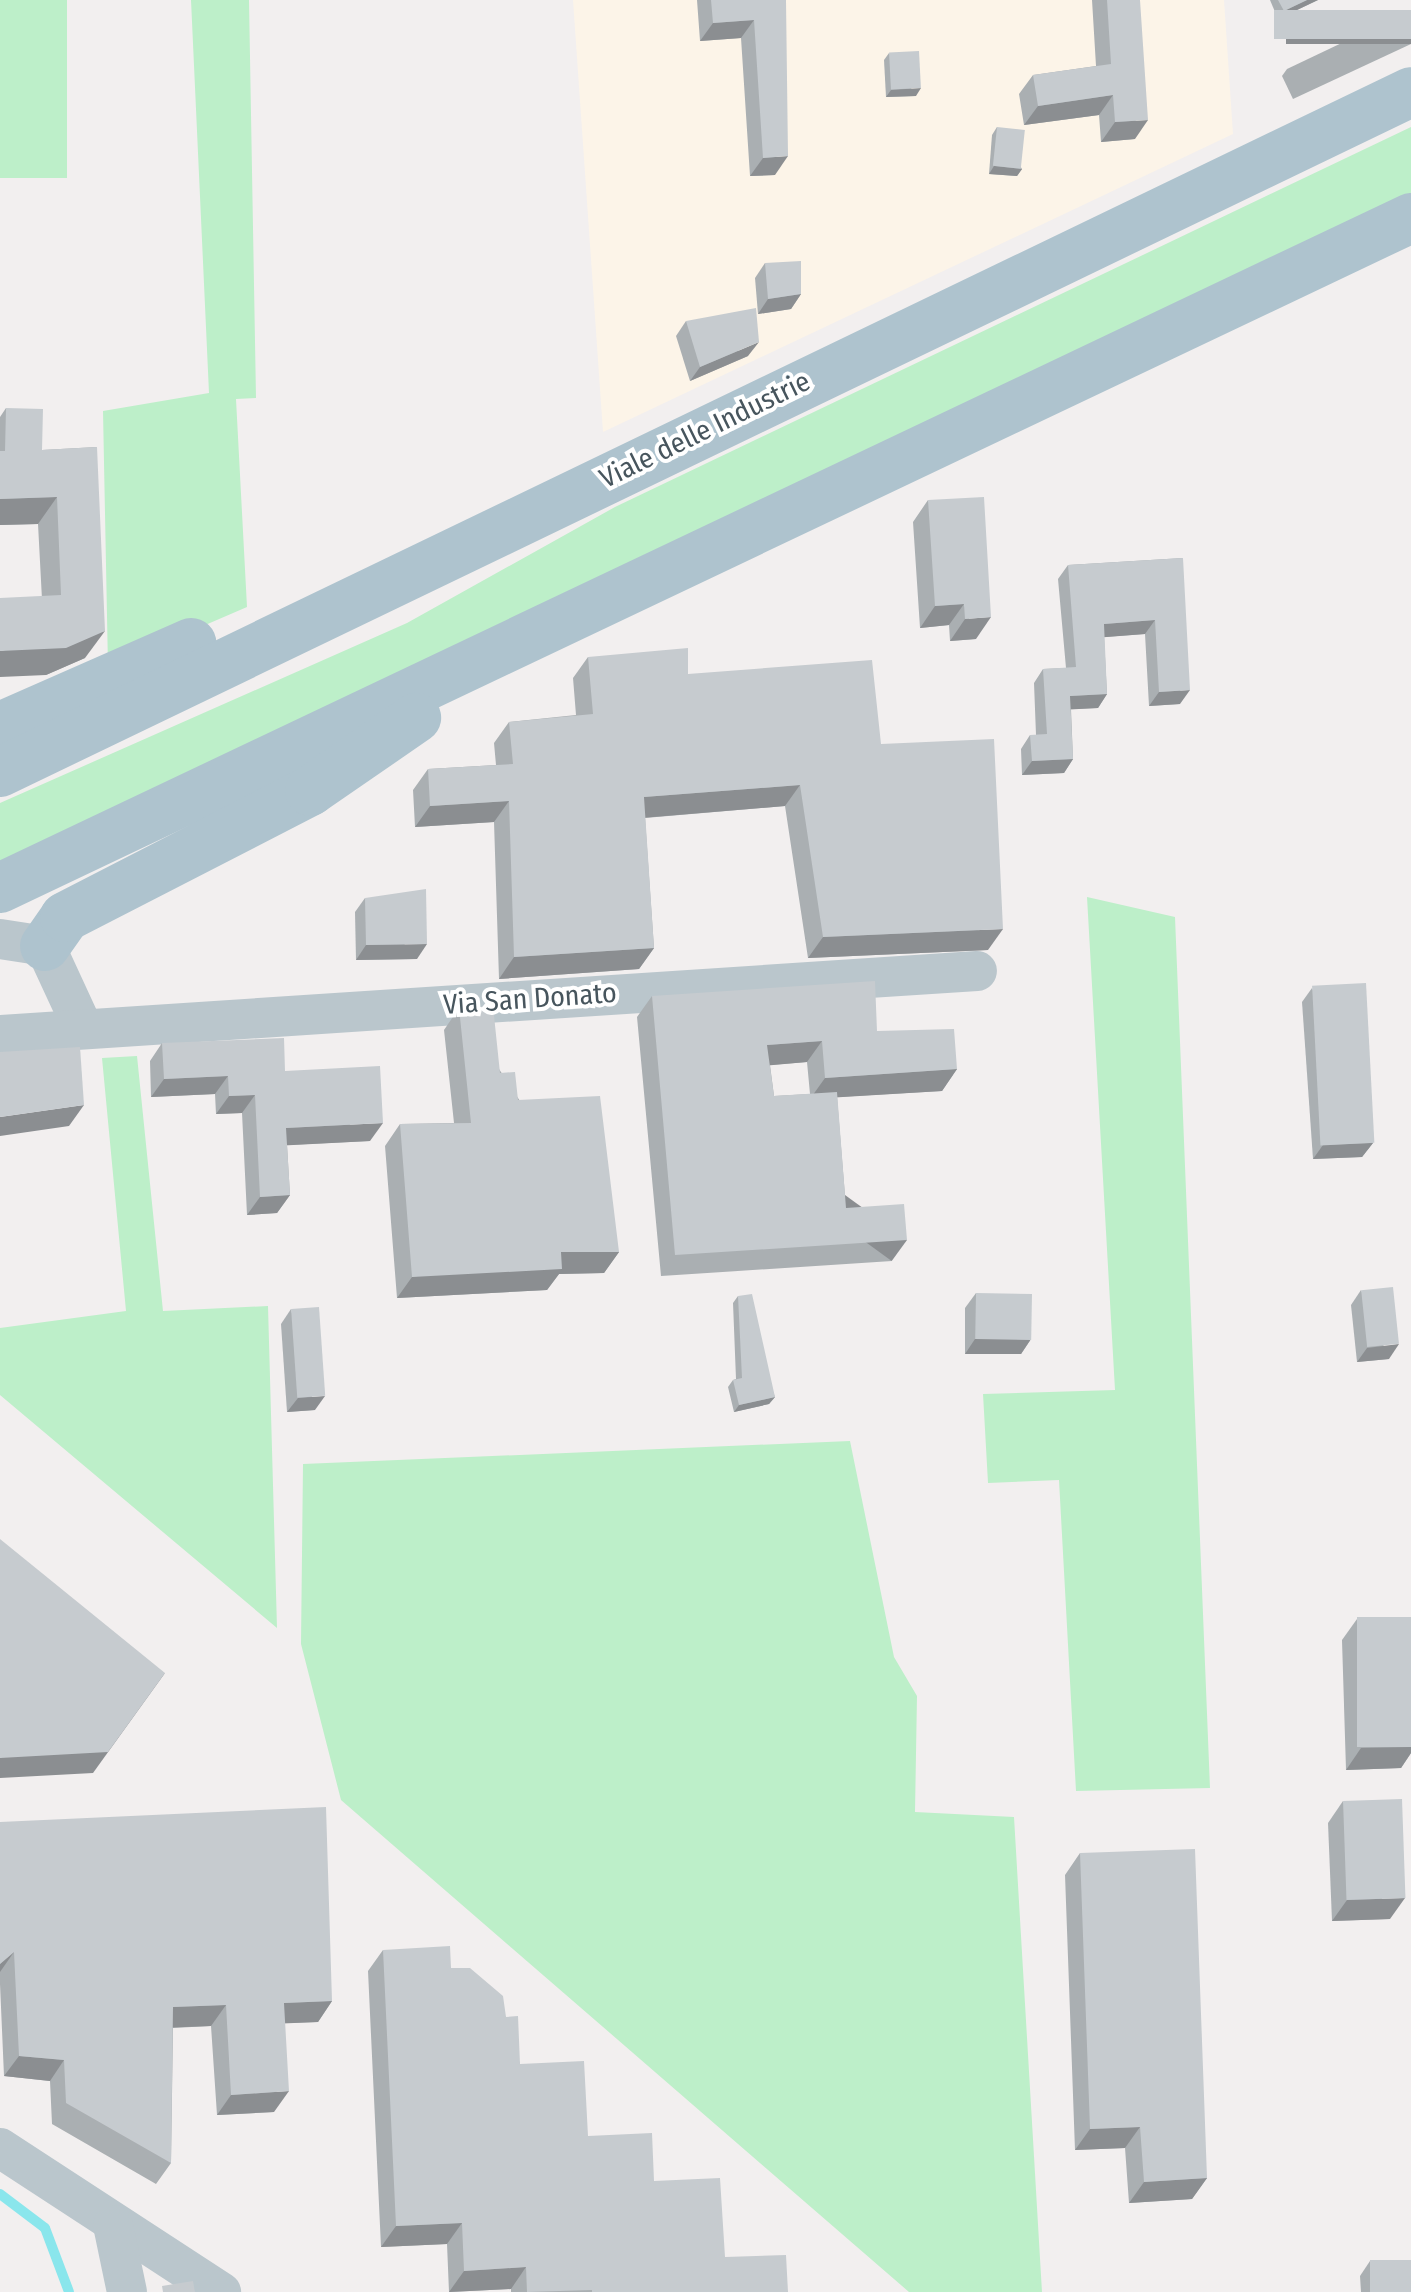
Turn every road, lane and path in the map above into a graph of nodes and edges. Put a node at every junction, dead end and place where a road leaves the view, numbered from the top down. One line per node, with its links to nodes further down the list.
1 (1411, 92): 3 (main road, Viale delle Industrie)
2 (1411, 218): 4 (main road)
3 (536, 512): 5 (main road); 6 (main road, Viale delle Industrie)
4 (544, 630): 7 (main road); 8 (main road)
5 (0, 727)
6 (0, 772)
7 (0, 888)
8 (22, 943): 9 (street); 11 (street)
9 (0, 967)
10 (977, 971): 11 (street, Via San Donato)
11 (82, 1026): 12 (street, Via San Donato)
12 (0, 1035)
13 (0, 2148): 14 (street)
14 (113, 2225): 15 (street); 16 (street)
15 (127, 2292)
16 (220, 2292)

